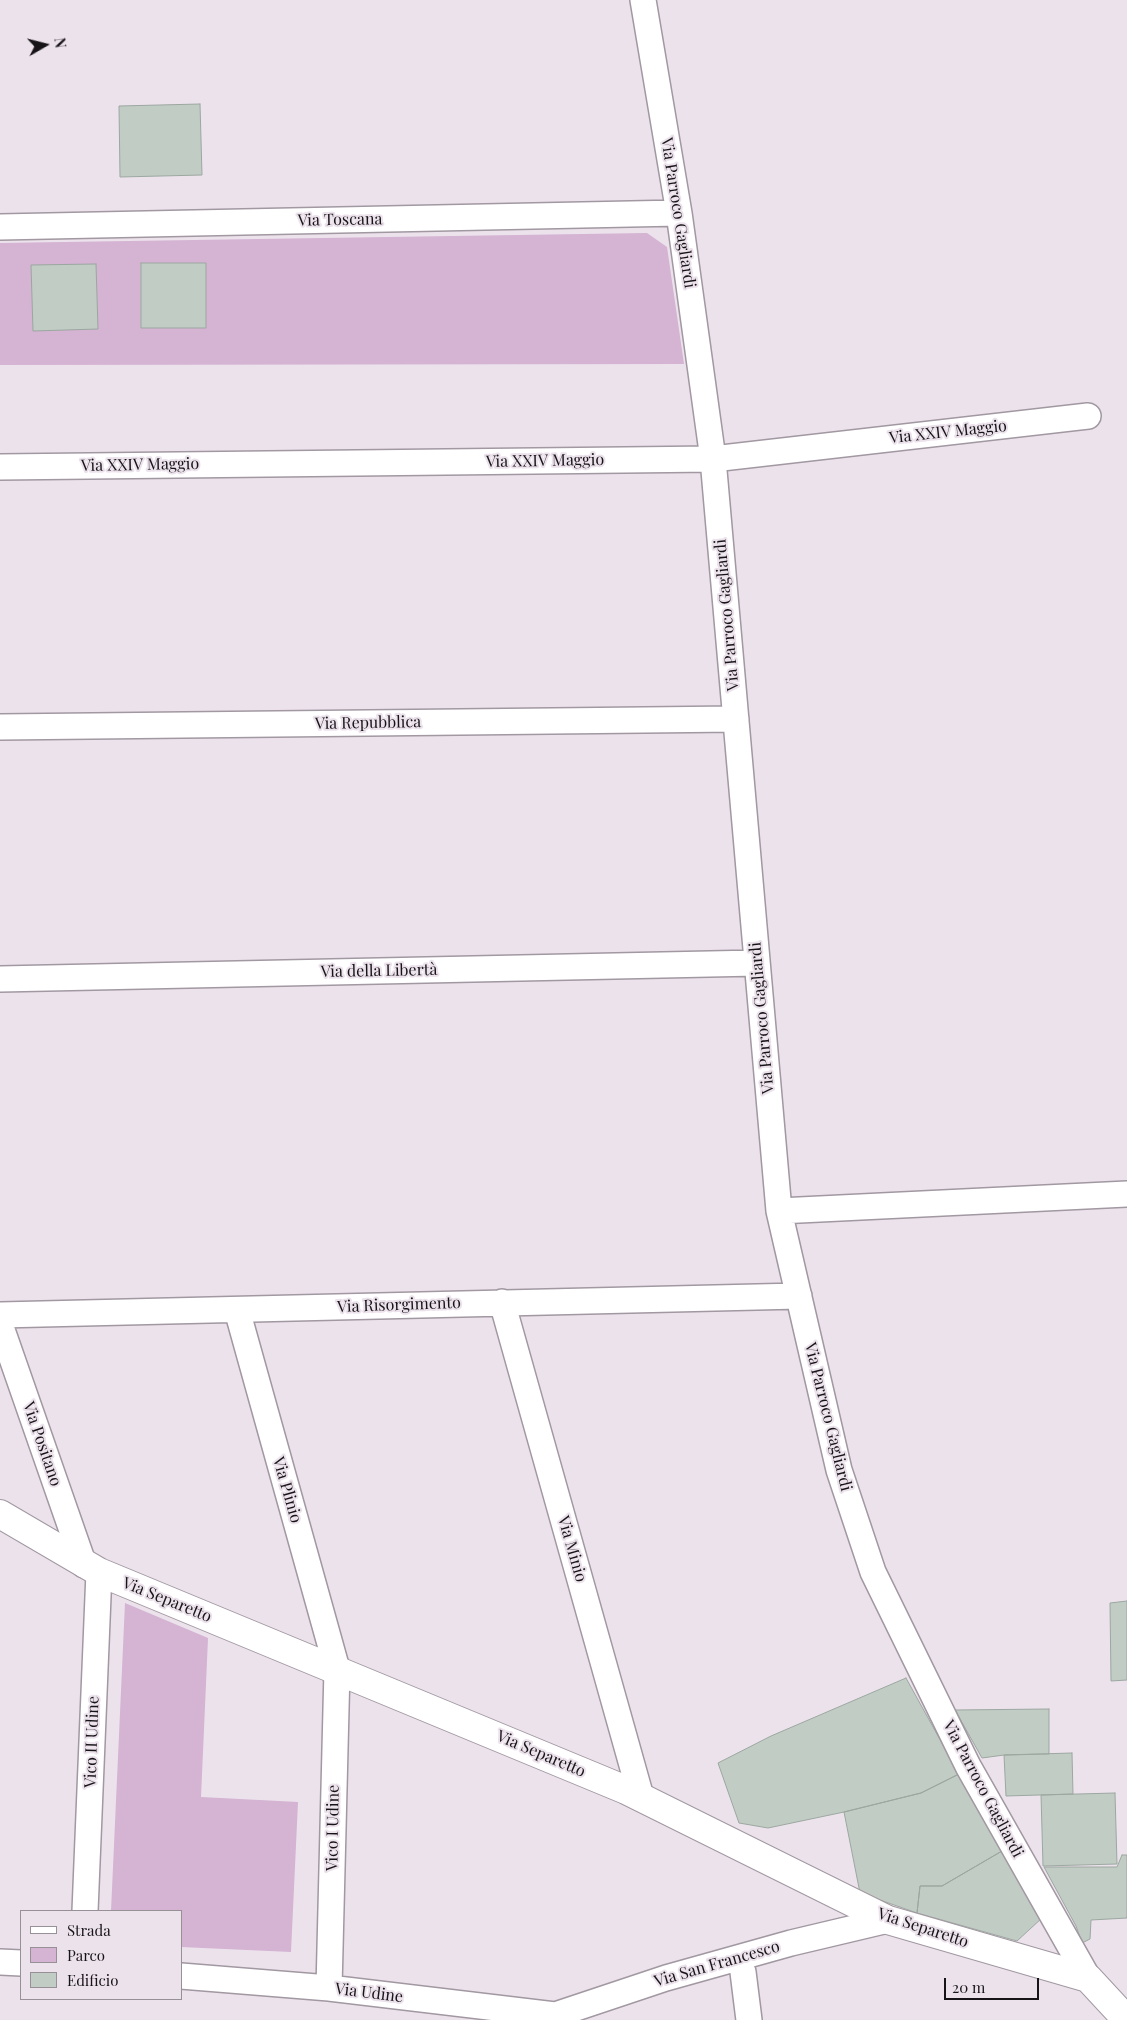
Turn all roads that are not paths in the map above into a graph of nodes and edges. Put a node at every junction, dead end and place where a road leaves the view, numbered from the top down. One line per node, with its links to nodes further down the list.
1 (643, 0): 2 (street, Via Parroco Gagliardi)
2 (680, 213): 3 (street, Via Toscana); 5 (street, Via Parroco Gagliardi)
3 (0, 227)
4 (1088, 416): 5 (street, Via XXIV Maggio)
5 (713, 459): 6 (street, Via XXIV Maggio); 7 (street, Via Parroco Gagliardi)
6 (0, 467)
7 (736, 719): 8 (street, Via Repubblica); 9 (street, Via Parroco Gagliardi)
8 (0, 727)
9 (757, 963): 10 (street, Via della Libertà); 12 (street, Via Parroco Gagliardi)
10 (0, 979)
11 (1127, 1194): 12 (street)
12 (780, 1211): 13 (street, Via Parroco Gagliardi)
13 (799, 1296): 14 (street, Via Risorgimento); 28 (street, Via Parroco Gagliardi)
14 (502, 1302): 15 (street, Via Risorgimento); 21 (street, Via Minio)
15 (237, 1310): 16 (street, Via Risorgimento); 20 (street, Via Plinio)
16 (0, 1315)
17 (0, 1324): 19 (street, Via Positano)
18 (0, 1514): 19 (street, Via Separetto)
19 (92, 1569): 20 (street, Via Separetto); 22 (street, Vico II Udine)
20 (337, 1669): 21 (street, Via Separetto); 29 (street, Vico I Udine)
21 (641, 1797): 23 (street, Via Separetto)
22 (85, 1910)
23 (888, 1920): 28 (street, Via Separetto); 30 (street, Via San Francesco)
24 (0, 1962): 25 (street)
25 (20, 1963)
26 (743, 1972): 31 (street)
27 (182, 1976): 29 (street, Via Udine)
28 (1088, 1978): 32 (street)
29 (329, 1988): 30 (street, Via Udine)
30 (552, 2018)
31 (749, 2020)
32 (1127, 2020)

